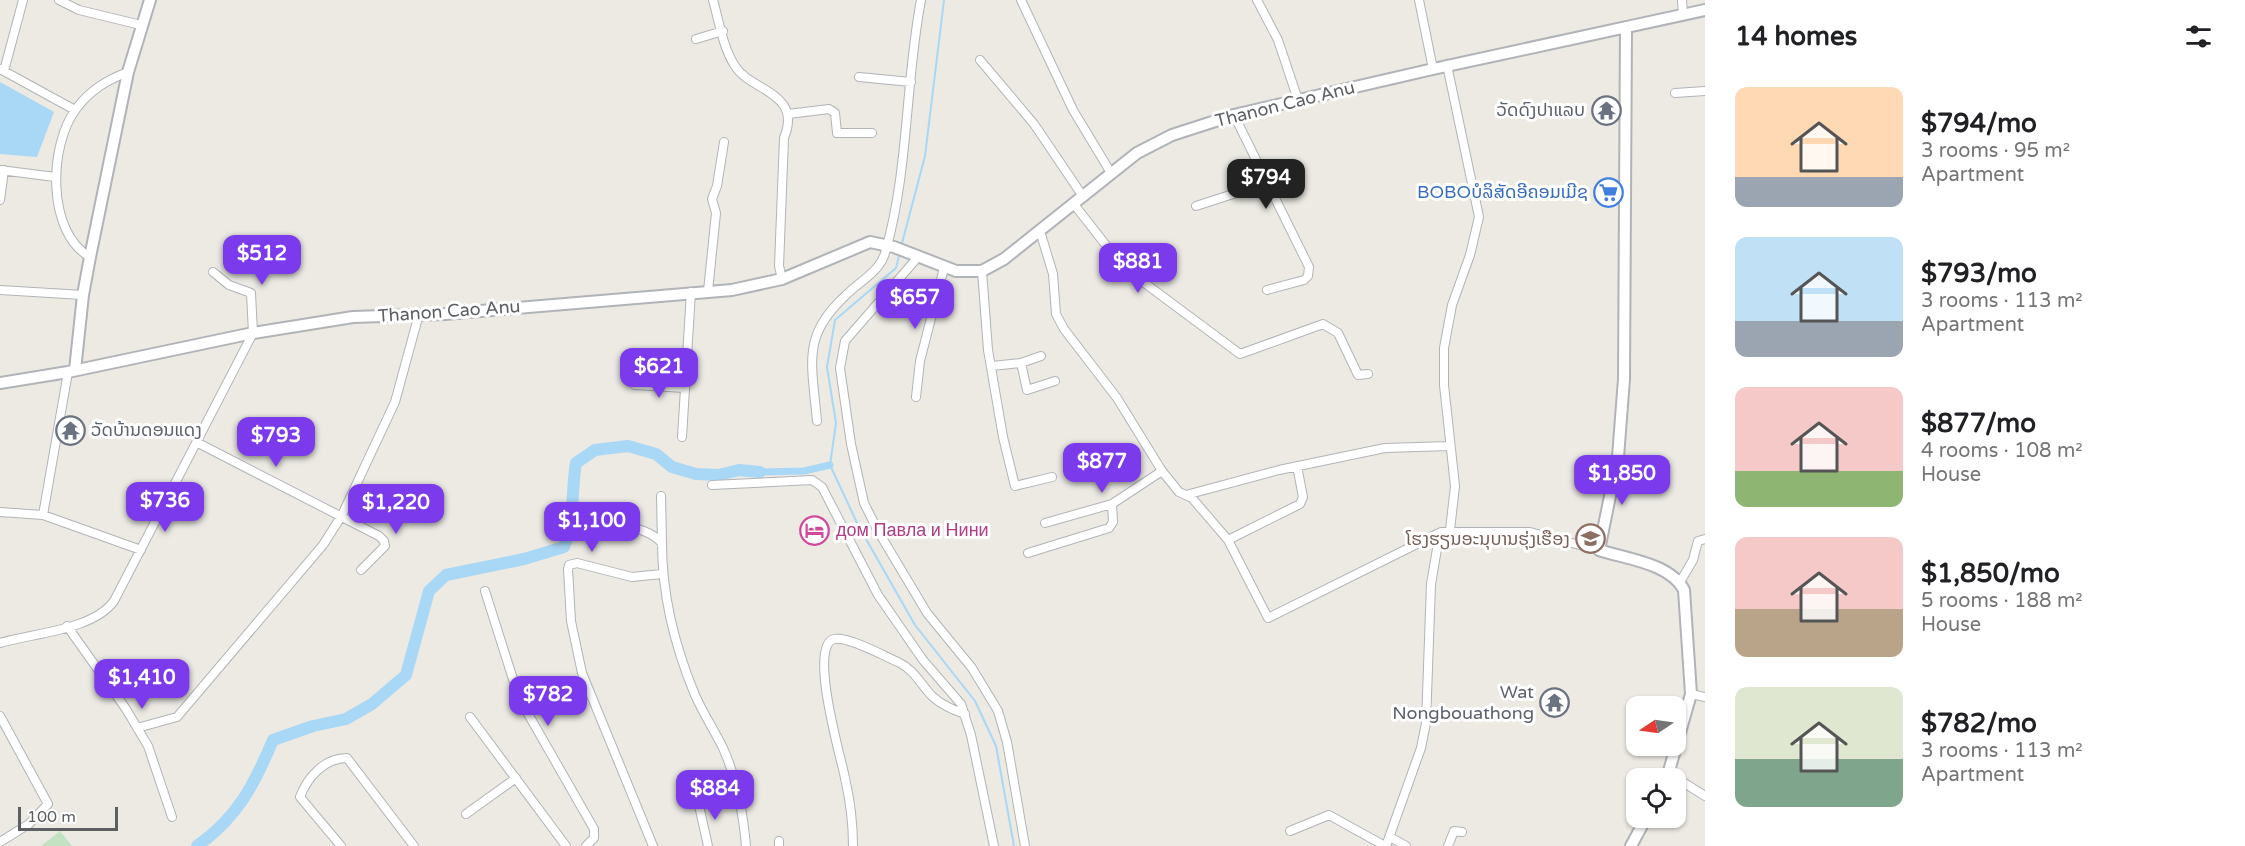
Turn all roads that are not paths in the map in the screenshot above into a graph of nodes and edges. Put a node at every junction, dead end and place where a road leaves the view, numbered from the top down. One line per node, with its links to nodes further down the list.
1 (23, 0): 20 (street)
2 (59, 0): 10 (street)
3 (150, 0): 13 (street)
4 (712, 0): 15 (street)
5 (921, 0): 23 (street)
6 (1021, 0): 33 (street)
7 (1257, 0): 26 (street)
8 (1419, 0): 19 (street)
9 (1682, 0): 12 (street)
10 (71, 3): 13 (street)
11 (1705, 10): 12 (street, Thanon Cao Anu)
12 (1683, 15): 14 (street, Thanon Cao Anu)
13 (141, 25): 21 (street)
14 (1626, 27): 18 (street, Thanon Cao Anu); 86 (street)
15 (723, 31): 16 (street); 28 (street)
16 (696, 39)
17 (980, 60): 36 (street)
18 (1446, 65): 19 (street, Thanon Cao Anu); 68 (street)
19 (1433, 69): 26 (street, Thanon Cao Anu)
20 (2, 70): 27 (street)
21 (128, 72): 27 (street); 42 (street)
22 (859, 77): 23 (street)
23 (911, 82): 41 (street)
24 (1705, 91): 25 (street)
25 (1675, 93)
26 (1298, 100): 29 (street, Thanon Cao Anu)
27 (75, 110): 34 (street)
28 (788, 114): 30 (street); 47 (street)
29 (1234, 115): 33 (street, Thanon Cao Anu); 35 (street)
30 (872, 133)
31 (724, 142): 50 (street)
32 (2, 170): 34 (street); 37 (street)
33 (1111, 173): 36 (street, Thanon Cao Anu)
34 (55, 177): 42 (street)
35 (1267, 183): 39 (street); 49 (street)
36 (1082, 195): 38 (street, Thanon Cao Anu)
37 (0, 200)
38 (1073, 203): 40 (street, Thanon Cao Anu); 59 (street)
39 (1196, 206)
40 (1040, 231): 45 (street, Thanon Cao Anu); 70 (street)
41 (890, 246): 43 (street); 47 (street, Thanon Cao Anu); 65 (street)
42 (90, 257): 52 (street)
43 (918, 257): 44 (street); 121 (street)
44 (944, 268): 45 (street); 64 (street)
45 (982, 271): 57 (street)
46 (213, 272): 54 (street)
47 (782, 279): 50 (street, Thanon Cao Anu)
48 (0, 290): 52 (street)
49 (1267, 290)
50 (708, 291): 51 (street, Thanon Cao Anu)
51 (691, 292): 53 (street, Thanon Cao Anu); 63 (street)
52 (83, 295): 58 (street)
53 (419, 314): 54 (street, Thanon Cao Anu); 78 (street)
54 (254, 333): 58 (street, Thanon Cao Anu); 67 (street)
55 (1041, 356): 56 (street)
56 (1021, 363): 57 (street); 60 (street)
57 (992, 366): 71 (street)
58 (71, 371): 61 (street, Thanon Cao Anu); 77 (street)
59 (1368, 374)
60 (1055, 381)
61 (0, 383)
62 (635, 385): 63 (street)
63 (685, 388): 66 (street)
64 (916, 397)
65 (817, 421)
66 (682, 436)
67 (198, 443): 78 (street); 85 (street)
68 (1450, 446): 69 (street); 81 (street)
69 (1297, 466): 73 (street); 83 (street)
70 (1162, 471): 73 (street); 75 (street)
71 (1052, 477)
72 (712, 484): 96 (street)
73 (1186, 495): 83 (street)
74 (661, 496): 84 (street)
75 (1112, 504): 79 (street); 87 (street)
76 (0, 512): 77 (street)
77 (44, 515): 85 (street)
78 (342, 515): 88 (street); 99 (street)
79 (1044, 523)
80 (621, 526): 84 (street)
81 (1450, 530): 83 (street); 86 (street); 110 (street)
82 (1705, 538): 90 (street)
83 (1228, 540)
84 (662, 543): 89 (street)
85 (141, 550): 92 (street)
86 (1599, 550): 90 (street)
87 (1028, 553)
88 (361, 570)
89 (662, 574): 116 (street); 118 (street)
90 (1680, 582): 94 (street)
91 (484, 591): 115 (street)
92 (67, 626): 93 (street); 99 (street)
93 (0, 643)
94 (1691, 694): 95 (street); 100 (street)
95 (1705, 697)
96 (964, 714): 119 (street); 120 (street)
97 (0, 716): 111 (street)
98 (470, 717): 101 (street)
99 (137, 728): 106 (street)
100 (1670, 768)
101 (516, 778): 105 (street); 114 (street)
102 (1686, 786): 103 (street)
103 (1705, 796)
104 (698, 801): 117 (street)
105 (466, 814)
106 (172, 817)
107 (1640, 828): 125 (street)
108 (1290, 831): 122 (street)
109 (1462, 832): 124 (street)
110 (1390, 837): 122 (street); 123 (street)
111 (0, 842)
112 (340, 846): 113 (street)
113 (414, 846)
114 (566, 846)
115 (585, 846)
116 (653, 846)
117 (708, 846)
118 (746, 846)
119 (853, 846)
120 (994, 846)
121 (1025, 846)
122 (1385, 846)
123 (1406, 846)
124 (1448, 846)
125 (1630, 846)

